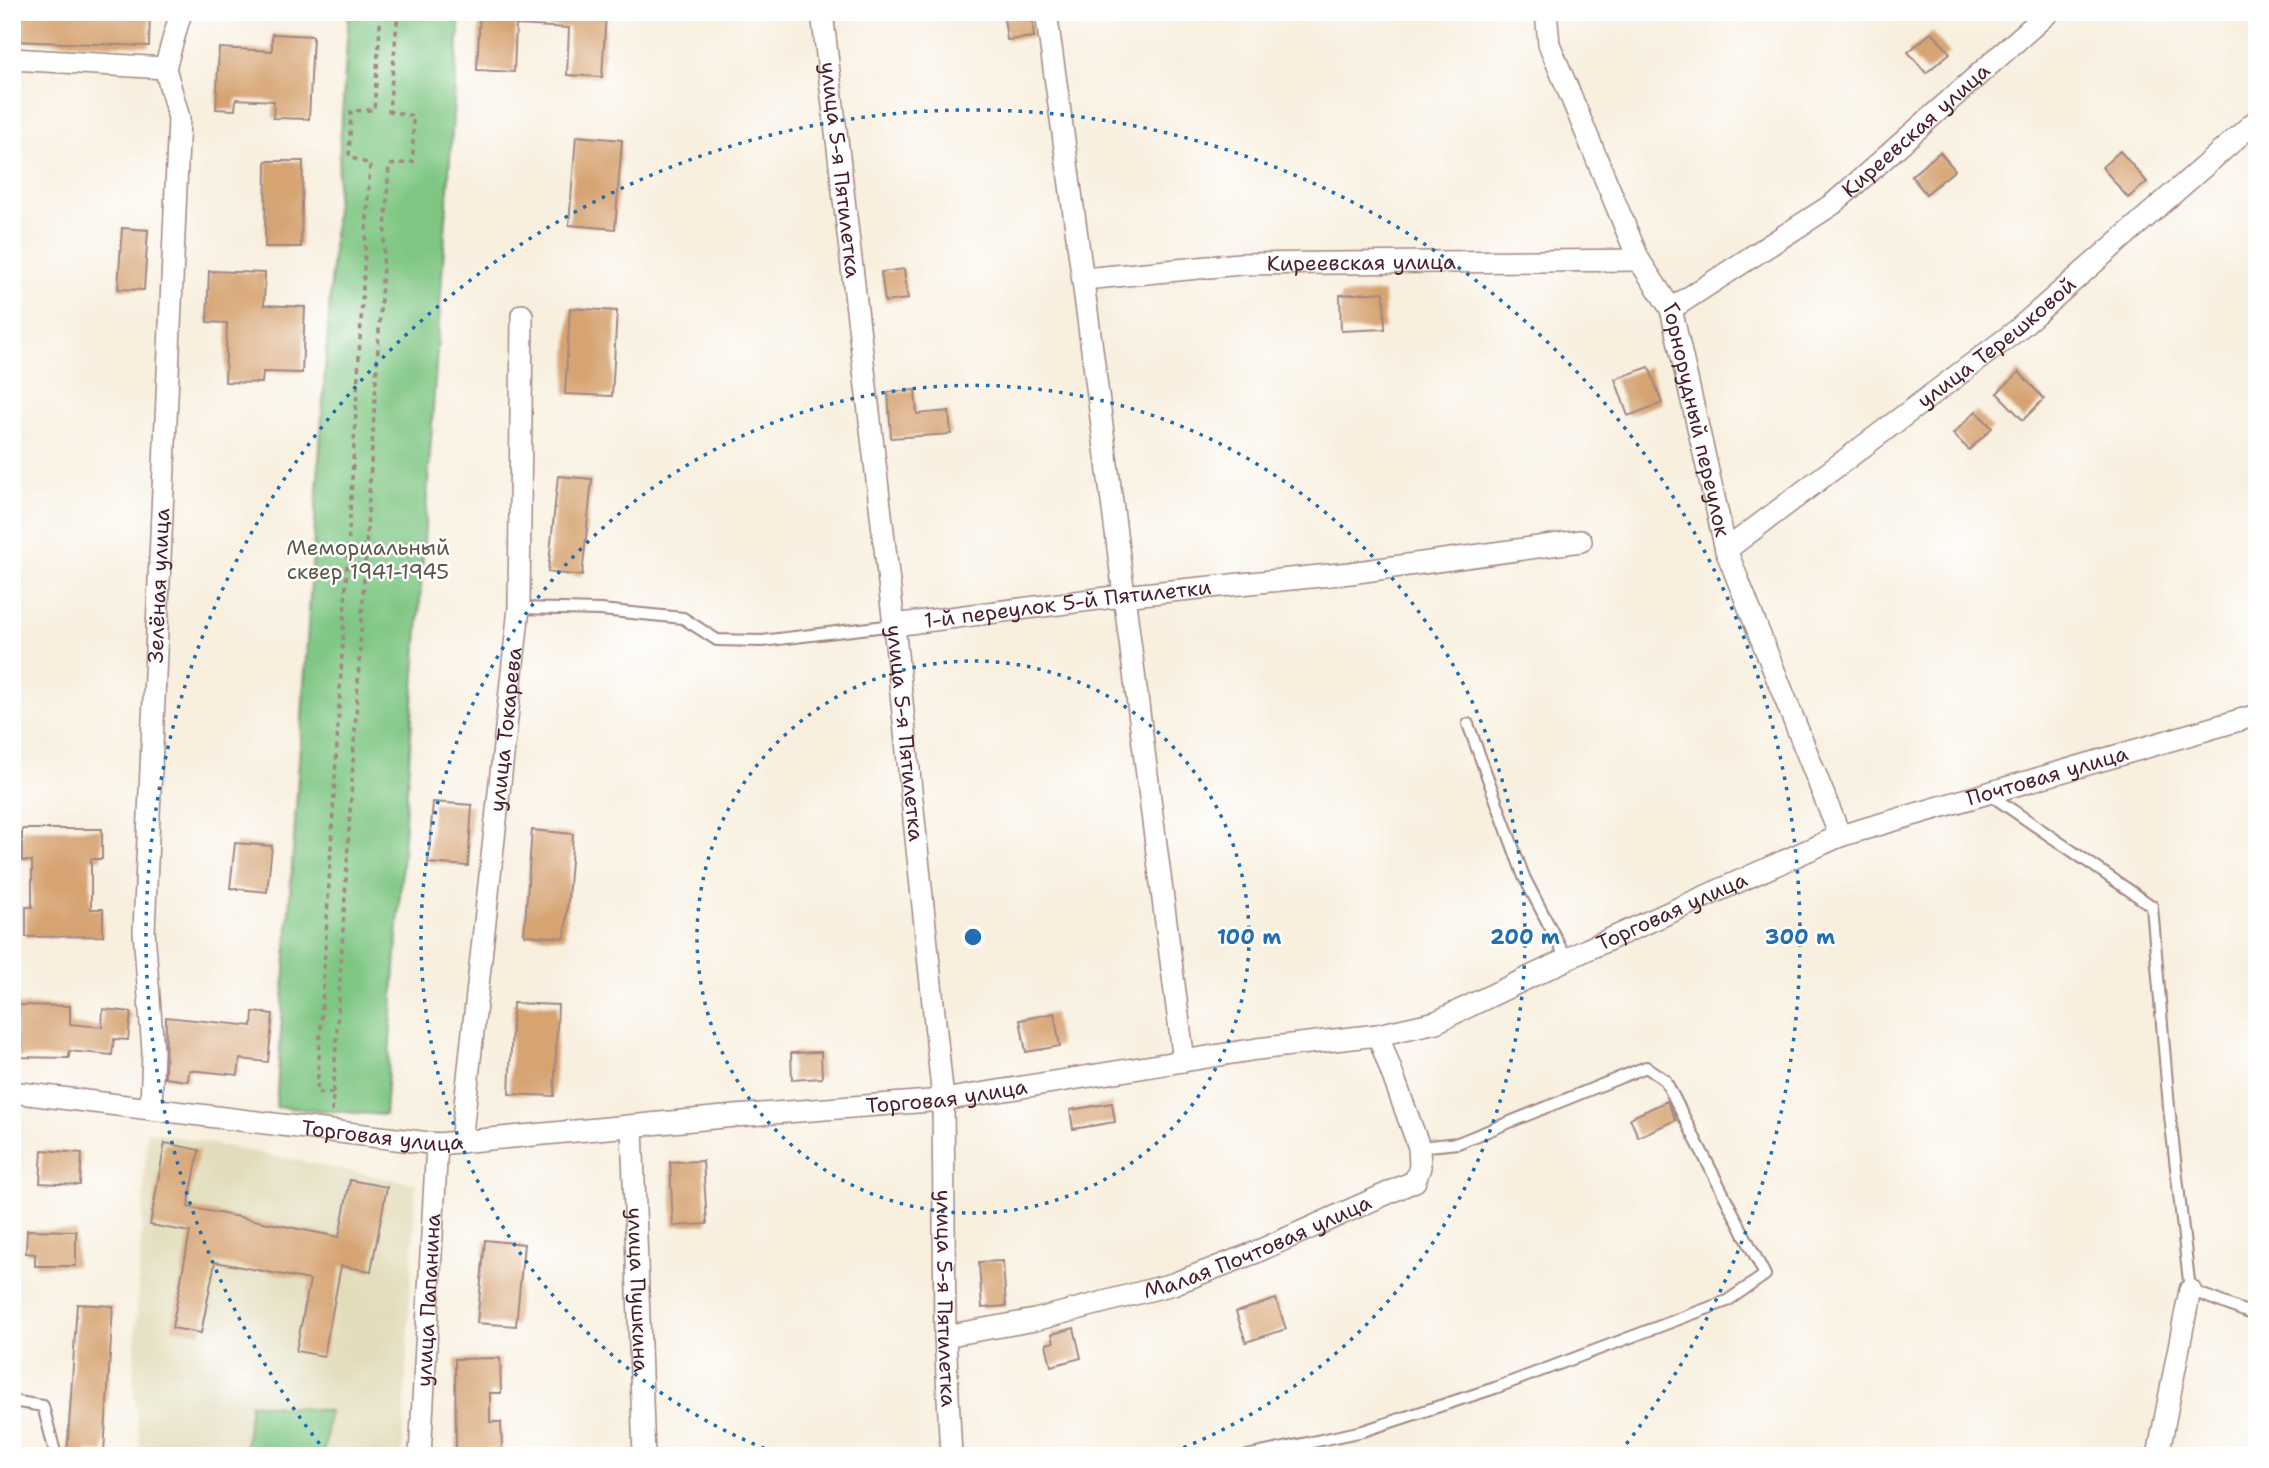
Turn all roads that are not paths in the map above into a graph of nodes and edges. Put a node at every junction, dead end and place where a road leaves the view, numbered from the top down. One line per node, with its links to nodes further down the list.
1 (181, 12): 7 (street)
2 (822, 12): 17 (street, улица 5-я Пятилетка)
3 (1046, 12): 10 (street)
4 (1546, 12): 9 (street, Горнорудный переулок)
5 (2049, 12): 11 (street, Киреевская улица)
6 (12, 59): 7 (street)
7 (165, 68): 27 (street, Зелёная улица)
8 (2257, 120): 14 (street, улица Терешковой)
9 (1639, 260): 10 (street, Киреевская улица); 11 (street, Горнорудный переулок)
10 (1084, 279): 15 (street)
11 (1671, 309): 14 (street, Горнорудный переулок)
12 (522, 315): 16 (street, улица Токарева)
13 (1581, 541): 15 (street, 1-й переулок 5-й Пятилетки)
14 (1726, 550): 21 (street, Горнорудный переулок)
15 (1122, 596): 17 (street, 1-й переулок 5-й Пятилетки); 24 (street)
16 (519, 608): 17 (lane, 1-й переулок 5-й Пятилетки); 29 (street, улица Токарева)
17 (894, 625): 26 (street, улица 5-я Пятилетка)
18 (2257, 715): 20 (street, Почтовая улица)
19 (1468, 724): 22 (lane)
20 (1987, 793): 21 (street, Почтовая улица); 32 (lane)
21 (1840, 836): 22 (street, Торговая улица)
22 (1567, 960): 23 (street, Торговая улица)
23 (1378, 1035): 24 (street, Торговая улица); 31 (street, Малая Почтовая улица)
24 (1184, 1061): 26 (street, Торговая улица)
25 (12, 1091): 27 (street, Торговая улица)
26 (943, 1100): 28 (street, Торговая улица); 34 (street, улица 5-я Пятилетка)
27 (151, 1107): 30 (street, Торговая улица)
28 (632, 1126): 29 (street, Торговая улица); 38 (street, улица Пушкина)
29 (461, 1142): 30 (street, Торговая улица)
30 (437, 1144): 37 (street, улица Папанина)
31 (1419, 1147): 34 (street, Малая Почтовая улица); 40 (lane)
32 (2190, 1290): 33 (lane); 41 (street)
33 (2257, 1316)
34 (945, 1336): 39 (street, улица 5-я Пятилетка)
35 (12, 1401): 36 (lane)
36 (56, 1456)
37 (420, 1456)
38 (644, 1456)
39 (951, 1456)
40 (1248, 1456)
41 (2158, 1456)

